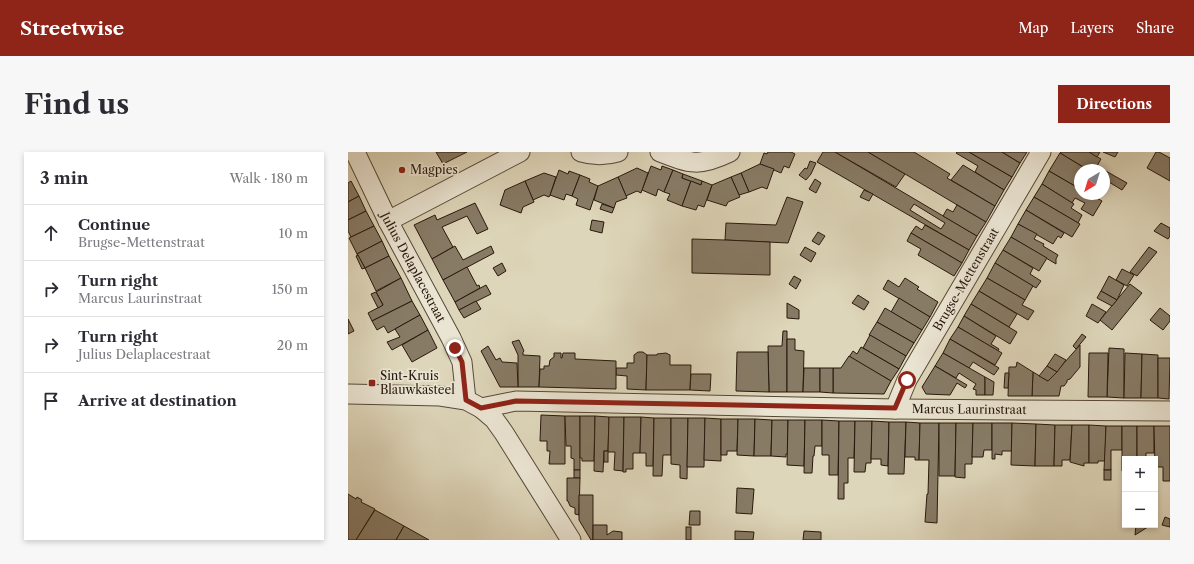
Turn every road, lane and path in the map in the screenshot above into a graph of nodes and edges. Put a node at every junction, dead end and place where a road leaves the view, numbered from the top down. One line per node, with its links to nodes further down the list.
1 (355, 152): 8 (street, Julius Delaplacestraat)
2 (520, 152): 8 (street)
3 (581, 152): 4 (street)
4 (618, 152)
5 (660, 152): 6 (street)
6 (730, 152)
7 (1041, 152): 11 (street, Brugse-Mettenstraat)
8 (388, 221): 10 (street, Julius Delaplacestraat)
9 (348, 394): 10 (street)
10 (474, 404): 11 (street, Marcus Laurinstraat); 13 (street)
11 (895, 408): 12 (street, Marcus Laurinstraat)
12 (1170, 411)
13 (570, 540)

